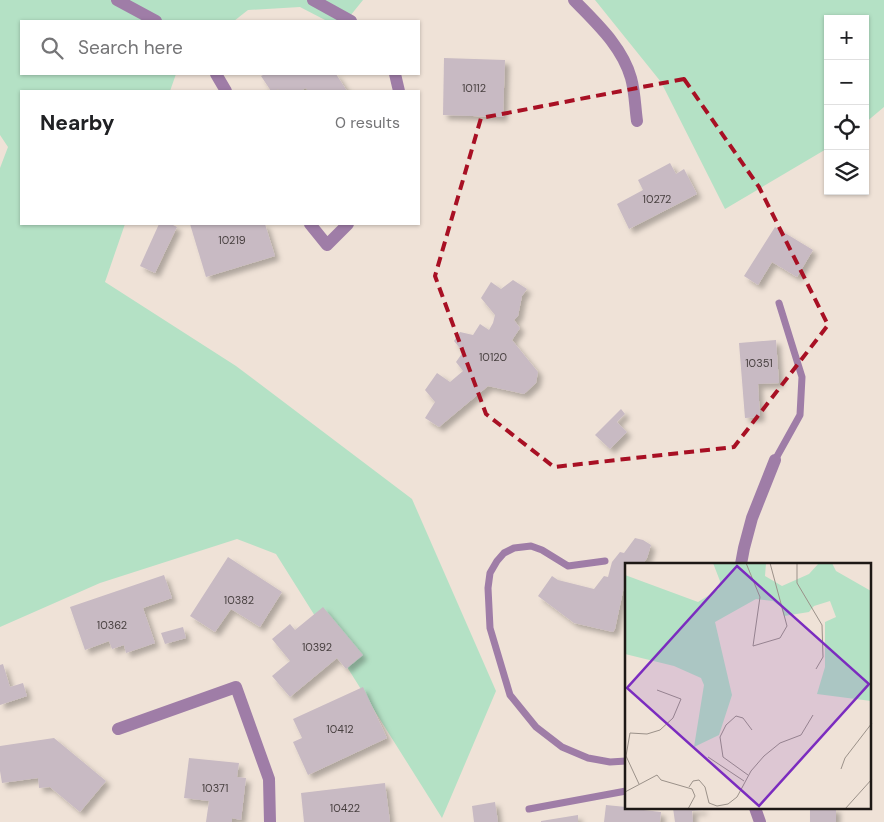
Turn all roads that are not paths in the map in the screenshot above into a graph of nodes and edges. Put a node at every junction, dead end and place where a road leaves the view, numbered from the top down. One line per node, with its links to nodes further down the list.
1 (116, 0): 4 (street)
2 (313, 0): 5 (street)
3 (574, 0): 10 (street)
4 (154, 20)
5 (349, 20)
6 (217, 75): 8 (street)
7 (395, 75): 9 (street)
8 (225, 90)
9 (399, 90)
10 (637, 121)
11 (311, 225): 12 (street)
12 (347, 225)
13 (779, 303): 14 (lane)
14 (775, 460): 16 (street)
15 (605, 561): 18 (lane)
16 (742, 563)
17 (118, 729): 22 (street)
18 (625, 761)
19 (625, 792): 20 (lane)
20 (529, 809)
21 (756, 810): 23 (street)
22 (270, 822)
23 (760, 822)

